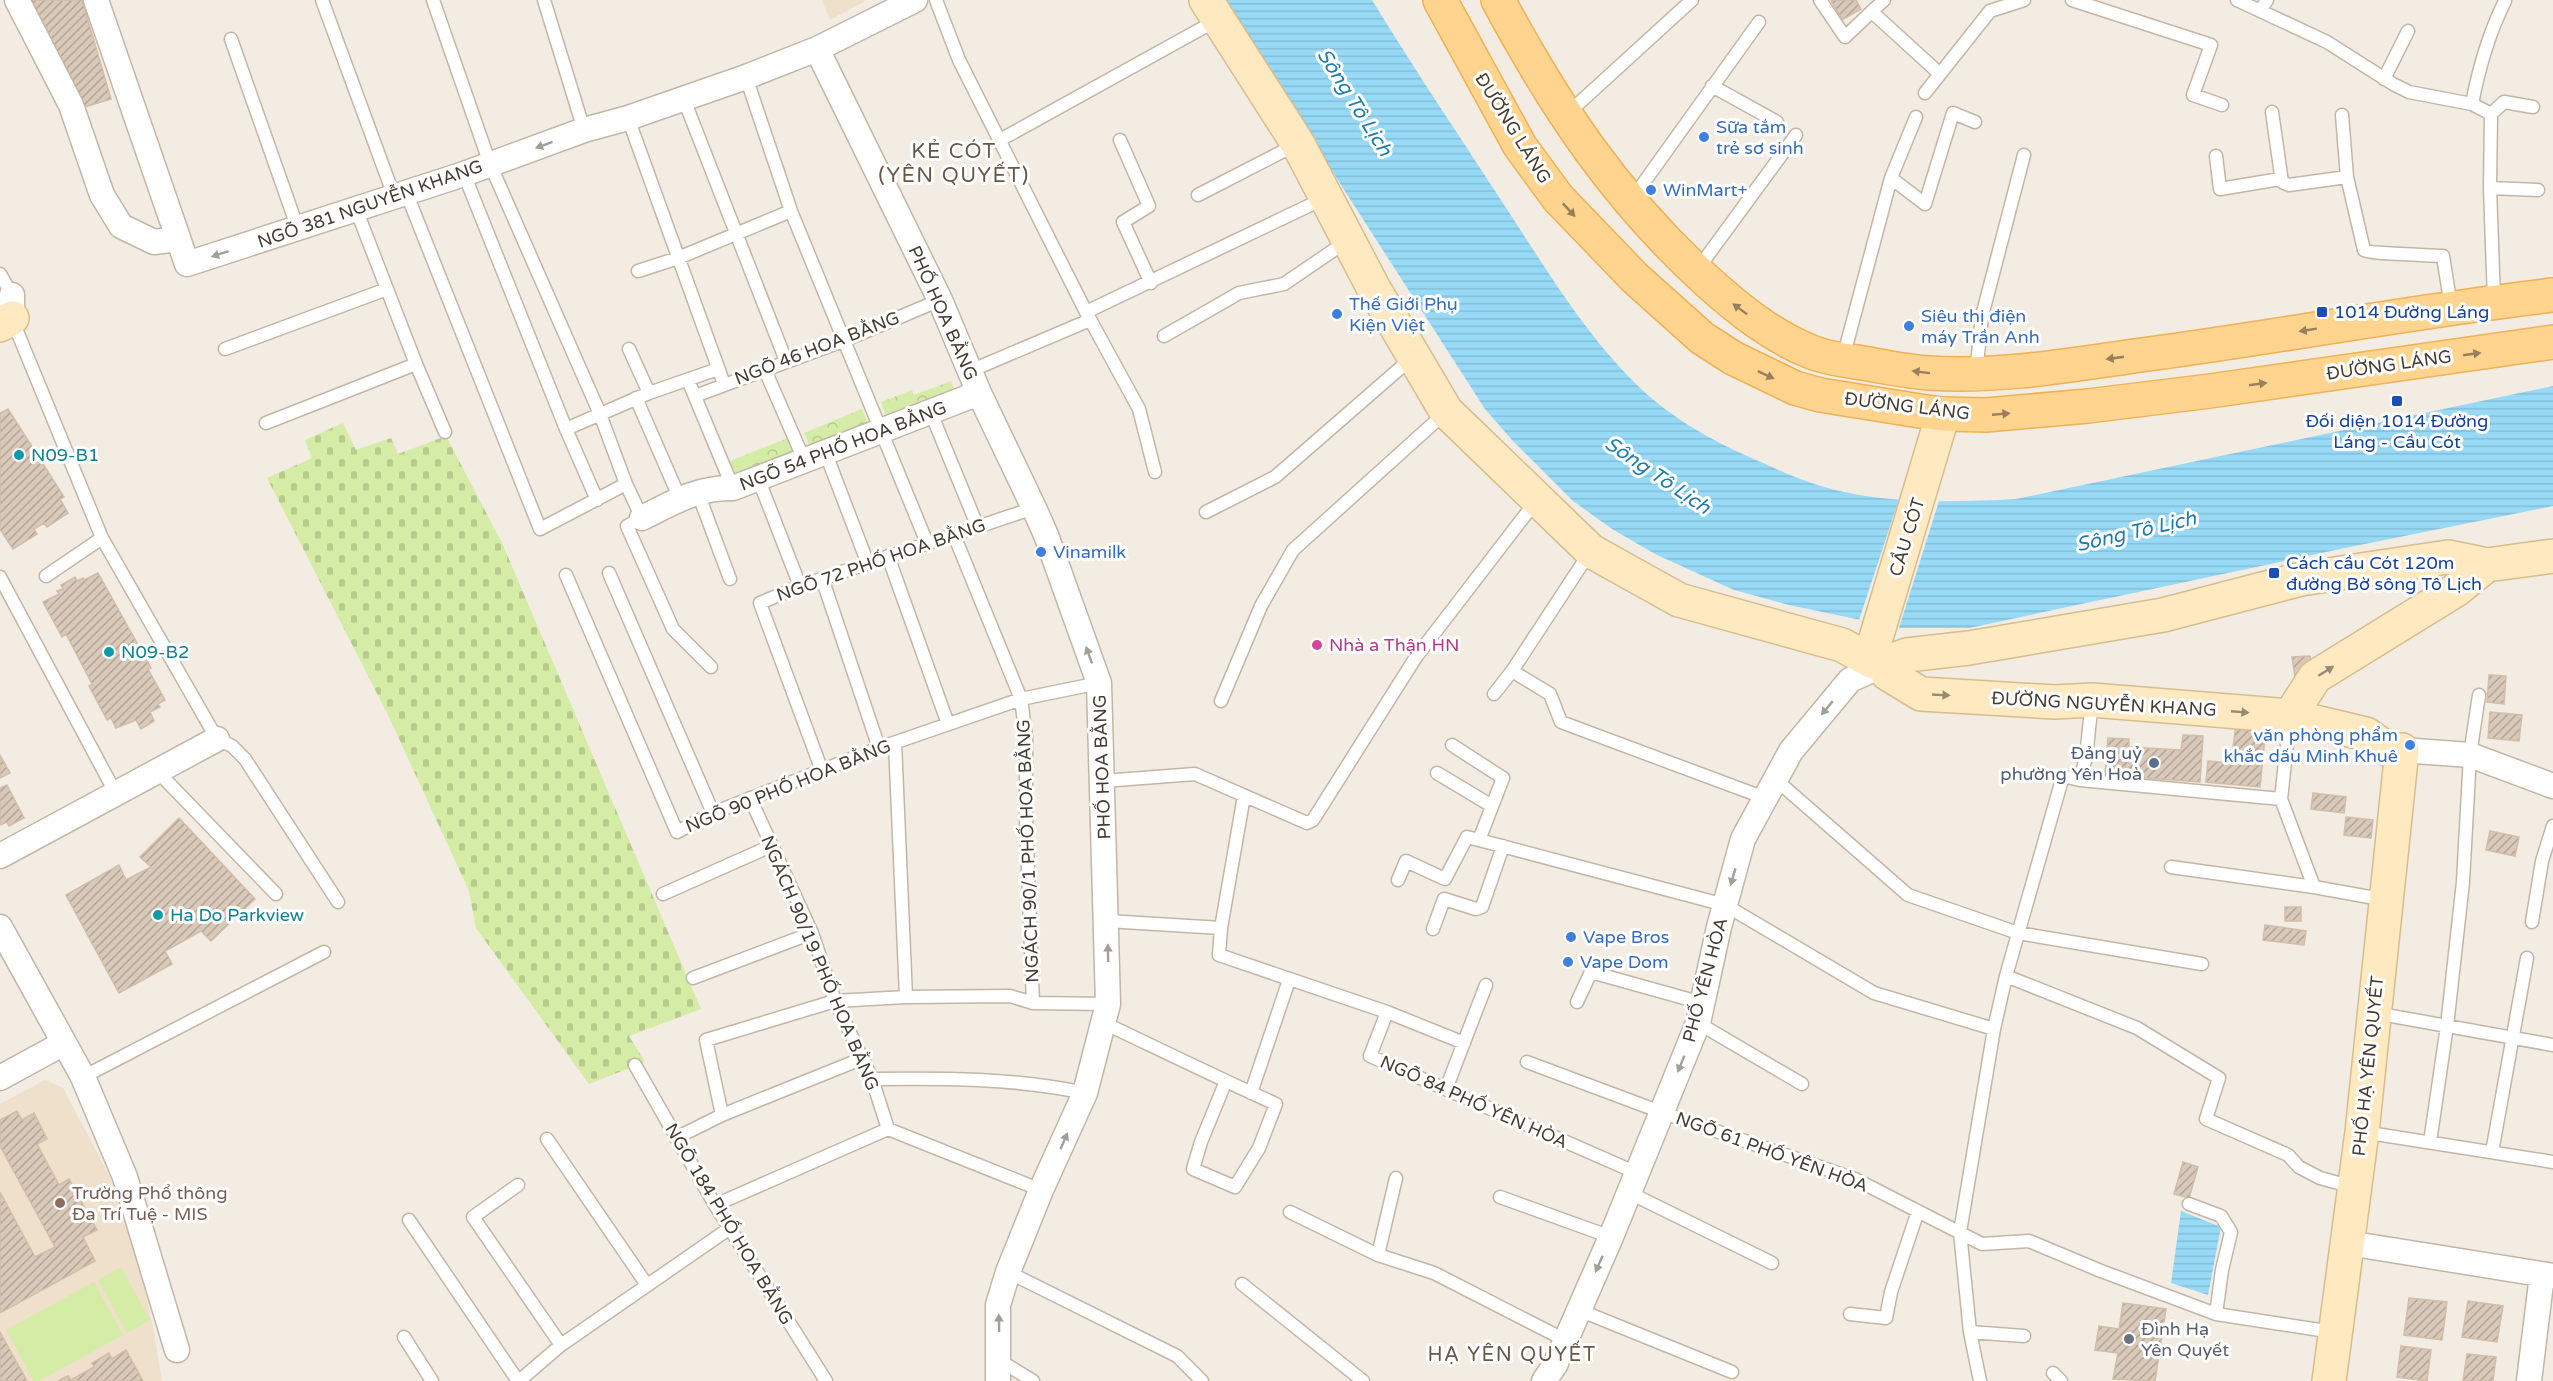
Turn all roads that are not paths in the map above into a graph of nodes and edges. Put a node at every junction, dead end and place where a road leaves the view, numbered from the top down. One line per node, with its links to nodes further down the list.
1 (16, 0): 67 (street)
2 (96, 0): 67 (street, NGÕ 381 NGUYỄN KHANG)
3 (322, 0): 59 (lane)
4 (433, 0): 52 (lane)
5 (544, 0): 45 (lane)
6 (915, 0): 26 (street, NGÕ 381 NGUYỄN KHANG)
7 (936, 0): 47 (lane)
8 (1440, 0): 27 (main road, ĐƯỜNG LÁNG)
9 (1498, 0): 23 (main road, ĐƯỜNG LÁNG)
10 (1692, 0): 40 (lane)
11 (1820, 0): 20 (lane)
12 (1884, 0): 20 (lane)
13 (2024, 0): 28 (lane)
14 (2072, 0): 35 (lane)
15 (2237, 0): 19 (lane)
16 (2267, 0): 19 (lane)
17 (2506, 0): 34 (lane)
18 (1212, 10): 47 (lane); 49 (main road, ĐƯỜNG NGUYỄN KHANG)
19 (2260, 11): 29 (lane)
20 (1872, 12): 28 (lane)
21 (1759, 22): 31 (lane)
22 (2408, 31): 29 (lane)
23 (1517, 35): 27 (main road); 40 (main road, ĐƯỜNG LÁNG)
24 (231, 39): 65 (lane)
25 (2394, 45): 29 (lane)
26 (817, 49): 30 (street, NGÕ 381 NGUYỄN KHANG); 76 (street, PHỐ HOA BẰNG)
27 (1472, 61): 104 (main road, ĐƯỜNG LÁNG, one-way to 104)
28 (1940, 74): 32 (lane)
29 (2381, 76): 34 (lane)
30 (746, 77): 33 (street, NGÕ 381 NGUYỄN KHANG); 64 (lane)
31 (1712, 86): 43 (lane); 62 (lane)
32 (1925, 93)
33 (682, 97): 42 (street, NGÕ 381 NGUYỄN KHANG); 66 (lane)
34 (2472, 104): 38 (lane)
35 (2222, 105)
36 (2533, 107): 38 (lane)
37 (2272, 112): 56 (lane)
38 (2491, 114): 57 (lane)
39 (2342, 115): 54 (lane)
40 (1565, 116): 62 (main road, ĐƯỜNG LÁNG)
41 (1916, 117): 55 (lane)
42 (628, 118): 45 (street, NGÕ 381 NGUYỄN KHANG); 69 (lane)
43 (1777, 122)
44 (1975, 122): 55 (lane)
45 (584, 130): 52 (street, NGÕ 381 NGUYỄN KHANG, one-way to 52)
46 (1797, 135): 71 (lane)
47 (1000, 140): 80 (lane)
48 (1120, 140): 73 (lane)
49 (1298, 144): 60 (lane); 61 (main road, ĐƯỜNG NGUYỄN KHANG)
50 (2024, 155): 93 (lane)
51 (2216, 156): 56 (lane)
52 (490, 164): 53 (street, NGÕ 381 NGUYỄN KHANG); 103 (lane)
53 (464, 174): 59 (street, NGÕ 381 NGUYỄN KHANG); 106 (lane)
54 (2347, 177): 56 (lane); 78 (lane)
55 (1891, 178): 88 (lane)
56 (2280, 178)
57 (2490, 188): 58 (lane); 77 (lane)
58 (2538, 190)
59 (400, 194): 63 (street, NGÕ 381 NGUYỄN KHANG); 115 (lane)
60 (1197, 195)
61 (1325, 198): 68 (main road, ĐƯỜNG NGUYỄN KHANG); 73 (lane)
62 (1629, 202): 71 (main road, ĐƯỜNG LÁNG)
63 (356, 209): 65 (street, NGÕ 381 NGUYỄN KHANG); 74 (lane)
64 (791, 211): 66 (lane); 82 (lane)
65 (298, 229): 67 (street, NGÕ 381 NGUYỄN KHANG, one-way to 67)
66 (735, 234): 69 (lane); 89 (lane)
67 (178, 239)
68 (1348, 240): 81 (lane); 87 (main road, ĐƯỜNG NGUYỄN KHANG)
69 (678, 258): 70 (lane); 91 (lane)
70 (638, 271)
71 (1697, 271): 88 (main road, ĐƯỜNG LÁNG, one-way to 71)
72 (0, 274): 79 (lane)
73 (1151, 283): 80 (lane)
74 (387, 289): 85 (lane); 90 (lane)
75 (2553, 296): 77 (main road, ĐƯỜNG LÁNG)
76 (940, 300): 82 (lane, NGÕ 46 HOA BẰNG); 95 (street, PHỐ HOA BẰNG)
77 (2494, 302): 78 (main road, ĐƯỜNG LÁNG)
78 (2451, 308): 84 (main road, ĐƯỜNG LÁNG, one-way to 84)
79 (8, 312): 122 (lane)
80 (1088, 316): 95 (lane); 110 (lane)
81 (1164, 336)
82 (843, 341): 89 (lane, NGÕ 46 HOA BẰNG); 107 (lane)
83 (2553, 342): 97 (main road, ĐƯỜNG LÁNG, one-way to 83)
84 (2205, 346): 93 (main road, ĐƯỜNG LÁNG, one-way to 93); 97 (main road)
85 (225, 349)
86 (629, 349): 98 (lane)
87 (1414, 356): 101 (main road, ĐƯỜNG NGUYỄN KHANG); 118 (lane)
88 (1843, 360): 93 (main road, ĐƯỜNG LÁNG, one-way to 88)
89 (786, 361): 92 (lane, NGÕ 46 HOA BẰNG)
90 (416, 364): 105 (lane); 108 (lane)
91 (718, 369): 94 (lane); 96 (lane)
92 (765, 370): 96 (lane, NGÕ 46 HOA BẰNG); 109 (lane)
93 (1976, 374)
94 (688, 380): 98 (lane); 99 (lane)
95 (975, 382): 102 (street, NGÕ 54 PHỐ HOA BẰNG); 117 (street, PHỐ HOA BẰNG)
96 (724, 384): 99 (lane, NGÕ 46 HOA BẰNG)
97 (2210, 391): 104 (main road, ĐƯỜNG LÁNG, one-way to 97)
98 (649, 393): 100 (lane)
99 (695, 396): 113 (lane)
100 (636, 398): 103 (lane); 114 (lane)
101 (1446, 411): 116 (main road, ĐƯỜNG NGUYỄN KHANG); 144 (lane)
102 (931, 413): 107 (street, NGÕ 54 PHỐ HOA BẰNG); 120 (lane)
103 (600, 414): 106 (lane); 112 (lane)
104 (1943, 414): 136 (main road, CẦU CÓT)
105 (266, 423)
106 (566, 429): 115 (lane)
107 (880, 431): 109 (street, NGÕ 54 PHỐ HOA BẰNG); 123 (lane)
108 (445, 432)
109 (815, 458): 111 (street, NGÕ 54 PHỐ HOA BẰNG); 127 (lane)
110 (1155, 472)
111 (758, 478): 113 (street, NGÕ 54 PHỐ HOA BẰNG); 135 (lane)
112 (626, 484): 115 (lane); 119 (lane)
113 (733, 488): 114 (street, NGÕ 54 PHỐ HOA BẰNG)
114 (689, 496): 119 (street, NGÕ 54 PHỐ HOA BẰNG); 134 (lane)
115 (597, 500)
116 (1537, 500): 124 (main road, ĐƯỜNG NGUYỄN KHANG); 163 (lane)
117 (1034, 508): 120 (lane, NGÕ 72 PHỐ HOA BẰNG); 139 (street, PHỐ HOA BẰNG, one-way to 117)
118 (1206, 512)
119 (642, 518): 137 (lane)
120 (977, 525): 121 (lane, NGÕ 72 PHỐ HOA BẰNG)
121 (954, 535): 123 (lane, NGÕ 72 PHỐ HOA BẰNG); 142 (lane, NGÁCH 90/1 PHỐ HOA BẰNG)
122 (102, 538): 131 (lane); 147 (lane)
123 (927, 543): 125 (lane, NGÕ 72 PHỐ HOA BẰNG)
124 (1591, 551): 136 (main road, ĐƯỜNG NGUYỄN KHANG); 138 (lane)
125 (888, 556): 127 (lane, NGÕ 72 PHỐ HOA BẰNG); 146 (lane)
126 (2553, 556): 128 (main road)
127 (868, 564): 133 (lane, NGÕ 72 PHỐ HOA BẰNG)
128 (2487, 565): 136 (main road); 145 (main road, one-way to 128)
129 (609, 573): 167 (lane)
130 (566, 575): 167 (lane, NGÕ 90 PHỐ HOA BẰNG)
131 (46, 576)
132 (0, 577): 162 (lane)
133 (822, 578): 135 (lane, NGÕ 72 PHỐ HOA BẰNG); 150 (lane)
134 (730, 579)
135 (800, 586): 155 (lane, NGÕ 72 PHỐ HOA BẰNG)
136 (1879, 666): 143 (main road, ĐƯỜNG NGUYỄN KHANG, one-way to 143); 161 (street, PHỐ YÊN HÒA, one-way to 161)
137 (711, 667)
138 (1512, 671): 140 (lane); 161 (lane)
139 (1099, 683): 142 (lane, NGÕ 90 PHỐ HOA BẰNG); 158 (street, PHỐ HOA BẰNG)
140 (1494, 694)
141 (2479, 695): 152 (lane)
142 (1021, 699): 146 (lane, NGÕ 90 PHỐ HOA BẰNG); 198 (lane, NGÁCH 90/1 PHỐ HOA BẰNG)
143 (2092, 700): 145 (main road, ĐƯỜNG NGUYỄN KHANG, one-way to 145); 157 (lane)
144 (1221, 701)
145 (2290, 716): 151 (main road, ĐƯỜNG NGUYỄN KHANG); 165 (lane)
146 (948, 724): 148 (lane, NGÕ 90 PHỐ HOA BẰNG)
147 (217, 739): 154 (street); 179 (lane)
148 (895, 743): 150 (lane, NGÕ 90 PHỐ HOA BẰNG); 195 (lane)
149 (1452, 745): 159 (lane)
150 (879, 748): 155 (lane, NGÕ 90 PHỐ HOA BẰNG)
151 (2402, 750): 152 (street); 178 (main road, PHỐ HẠ YÊN QUYẾT)
152 (2470, 755): 160 (street); 203 (lane)
153 (1467, 761): 159 (lane)
154 (156, 770): 162 (street); 176 (lane)
155 (822, 771): 164 (lane, NGÕ 90 PHỐ HOA BẰNG)
156 (1437, 773): 166 (lane)
157 (2080, 780): 165 (lane); 187 (lane)
158 (1103, 781): 163 (lane); 181 (street, PHỐ HOA BẰNG)
159 (1501, 784): 166 (lane)
160 (2553, 786)
161 (1770, 789): 180 (street, PHỐ YÊN HÒA, one-way to 180); 187 (lane)
162 (115, 792): 172 (street)
163 (1244, 796): 184 (lane)
164 (750, 798): 167 (lane, NGÕ 90 PHỐ HOA BẰNG); 170 (lane, NGÁCH 90/19 PHỐ HOA BẰNG)
165 (2281, 799): 175 (lane)
166 (1492, 806): 169 (lane)
167 (713, 813)
168 (2553, 826): 182 (lane)
169 (1479, 840): 171 (lane); 174 (lane)
170 (771, 846): 177 (lane); 186 (lane, NGÁCH 90/19 PHỐ HOA BẰNG)
171 (1503, 846): 180 (lane); 185 (lane)
172 (0, 856)
173 (2171, 867): 175 (lane)
174 (1398, 880)
175 (2314, 887): 178 (lane)
176 (276, 894)
177 (663, 894)
178 (2386, 900): 201 (main road, PHỐ HẠ YÊN QUYẾT)
179 (338, 902)
180 (1725, 905): 200 (street, PHỐ YÊN HÒA); 204 (lane)
181 (1107, 921): 184 (lane); 202 (street, PHỐ HOA BẰNG, one-way to 181)
182 (2532, 922)
183 (0, 927): 206 (street)
184 (1221, 928): 193 (lane)
185 (1433, 929)
186 (812, 933): 192 (lane); 196 (lane, NGÁCH 90/19 PHỐ HOA BẰNG)
187 (2018, 933): 190 (lane); 191 (lane)
188 (324, 952): 212 (lane)
189 (2527, 958): 205 (lane)
190 (2202, 964)
191 (2006, 976): 204 (lane); 232 (lane)
192 (693, 978)
193 (1289, 980): 199 (lane); 219 (lane)
194 (1486, 985): 207 (lane)
195 (906, 997): 196 (lane); 198 (lane)
196 (835, 1001): 209 (lane, NGÁCH 90/19 PHỐ HOA BẰNG); 221 (lane)
197 (1577, 1002): 200 (lane)
198 (1033, 1003): 202 (lane)
199 (1388, 1012): 207 (lane); 217 (lane, NGÕ 84 PHỐ YÊN HÒA)
200 (1700, 1013): 216 (lane); 220 (street, PHỐ YÊN HÒA, one-way to 220)
201 (2374, 1013): 203 (lane); 223 (main road, PHỐ HẠ YÊN QUYẾT)
202 (1106, 1014): 215 (lane); 218 (street, PHỐ HOA BẰNG)
203 (2447, 1026): 205 (lane); 226 (lane)
204 (1994, 1029): 241 (lane)
205 (2511, 1036): 208 (lane); 227 (lane)
206 (64, 1043): 212 (street); 213 (street)
207 (1464, 1043): 217 (lane)
208 (2553, 1045)
209 (861, 1059): 214 (lane, NGÁCH 90/19 PHỐ HOA BẰNG); 221 (lane)
210 (1527, 1062): 220 (lane, NGÕ 61 PHỐ YÊN HÒA)
211 (635, 1065): 224 (lane, NGÕ 184 PHỐ HOA BẰNG)
212 (83, 1077): 259 (street)
213 (0, 1078)
214 (872, 1079): 218 (lane); 222 (lane, NGÁCH 90/19 PHỐ HOA BẰNG)
215 (1226, 1081): 219 (lane); 219 (lane)
216 (1802, 1084)
217 (1446, 1089): 230 (lane, NGÕ 84 PHỐ YÊN HÒA)
218 (1085, 1093): 233 (street, PHỐ HOA BẰNG, one-way to 218)
219 (1251, 1093)
220 (1661, 1112): 230 (street, PHỐ YÊN HÒA); 237 (lane, NGÕ 61 PHỐ YÊN HÒA)
221 (722, 1115): 224 (lane)
222 (888, 1129): 233 (lane); 236 (lane)
223 (2362, 1132): 226 (lane); 232 (main road, PHỐ HẠ YÊN QUYẾT)
224 (676, 1138): 236 (lane, NGÕ 184 PHỐ HOA BẰNG)
225 (547, 1140): 249 (lane)
226 (2430, 1142): 227 (lane)
227 (2492, 1152): 228 (lane)
228 (2553, 1162)
229 (1396, 1178): 244 (lane)
230 (1633, 1183): 242 (street, PHỐ YÊN HÒA); 245 (lane, NGÕ 84 PHỐ YÊN HÒA)
231 (518, 1185): 258 (lane)
232 (2355, 1187): 243 (main road, PHỐ HẠ YÊN QUYẾT)
233 (1041, 1190): 246 (street, PHỐ HOA BẰNG)
234 (1500, 1197): 242 (lane)
235 (2189, 1204): 252 (lane)
236 (716, 1205): 240 (lane, NGÕ 184 PHỐ HOA BẰNG)
237 (1918, 1211): 241 (lane, NGÕ 61 PHỐ YÊN HÒA); 251 (lane)
238 (1290, 1212): 244 (lane)
239 (408, 1220): 264 (lane)
240 (730, 1228): 249 (lane); 265 (lane, NGÕ 184 PHỐ HOA BẰNG)
241 (1960, 1232): 252 (lane, NGÕ 61 PHỐ YÊN HÒA); 253 (lane)
242 (1611, 1238): 250 (street, PHỐ YÊN HÒA, one-way to 250)
243 (2348, 1243): 247 (street); 254 (main road, PHỐ HẠ YÊN QUYẾT)
244 (1378, 1255): 257 (lane)
245 (1772, 1263)
246 (1008, 1272): 260 (street, PHỐ HOA BẰNG, one-way to 246); 267 (lane)
247 (2547, 1276): 271 (street)
248 (1242, 1284): 268 (lane)
249 (647, 1285): 258 (lane)
250 (1579, 1310): 257 (street, PHỐ YÊN HÒA); 261 (lane)
251 (1850, 1314)
252 (2216, 1314): 254 (lane, NGÕ 61 PHỐ YÊN HÒA)
253 (1970, 1332): 255 (lane); 262 (lane)
254 (2335, 1332): 270 (main road, PHỐ HẠ YÊN QUYẾT)
255 (2024, 1336)
256 (404, 1337): 263 (lane)
257 (1565, 1340): 269 (street, PHỐ YÊN HÒA)
258 (561, 1344): 264 (lane)
259 (177, 1350)
260 (999, 1371): 266 (lane)
261 (1732, 1371)
262 (1978, 1380)
263 (432, 1381)
264 (519, 1381)
265 (826, 1381)
266 (1033, 1381)
267 (1202, 1381)
268 (1363, 1381)
269 (1544, 1381)
270 (2329, 1381)
271 (2529, 1381)

